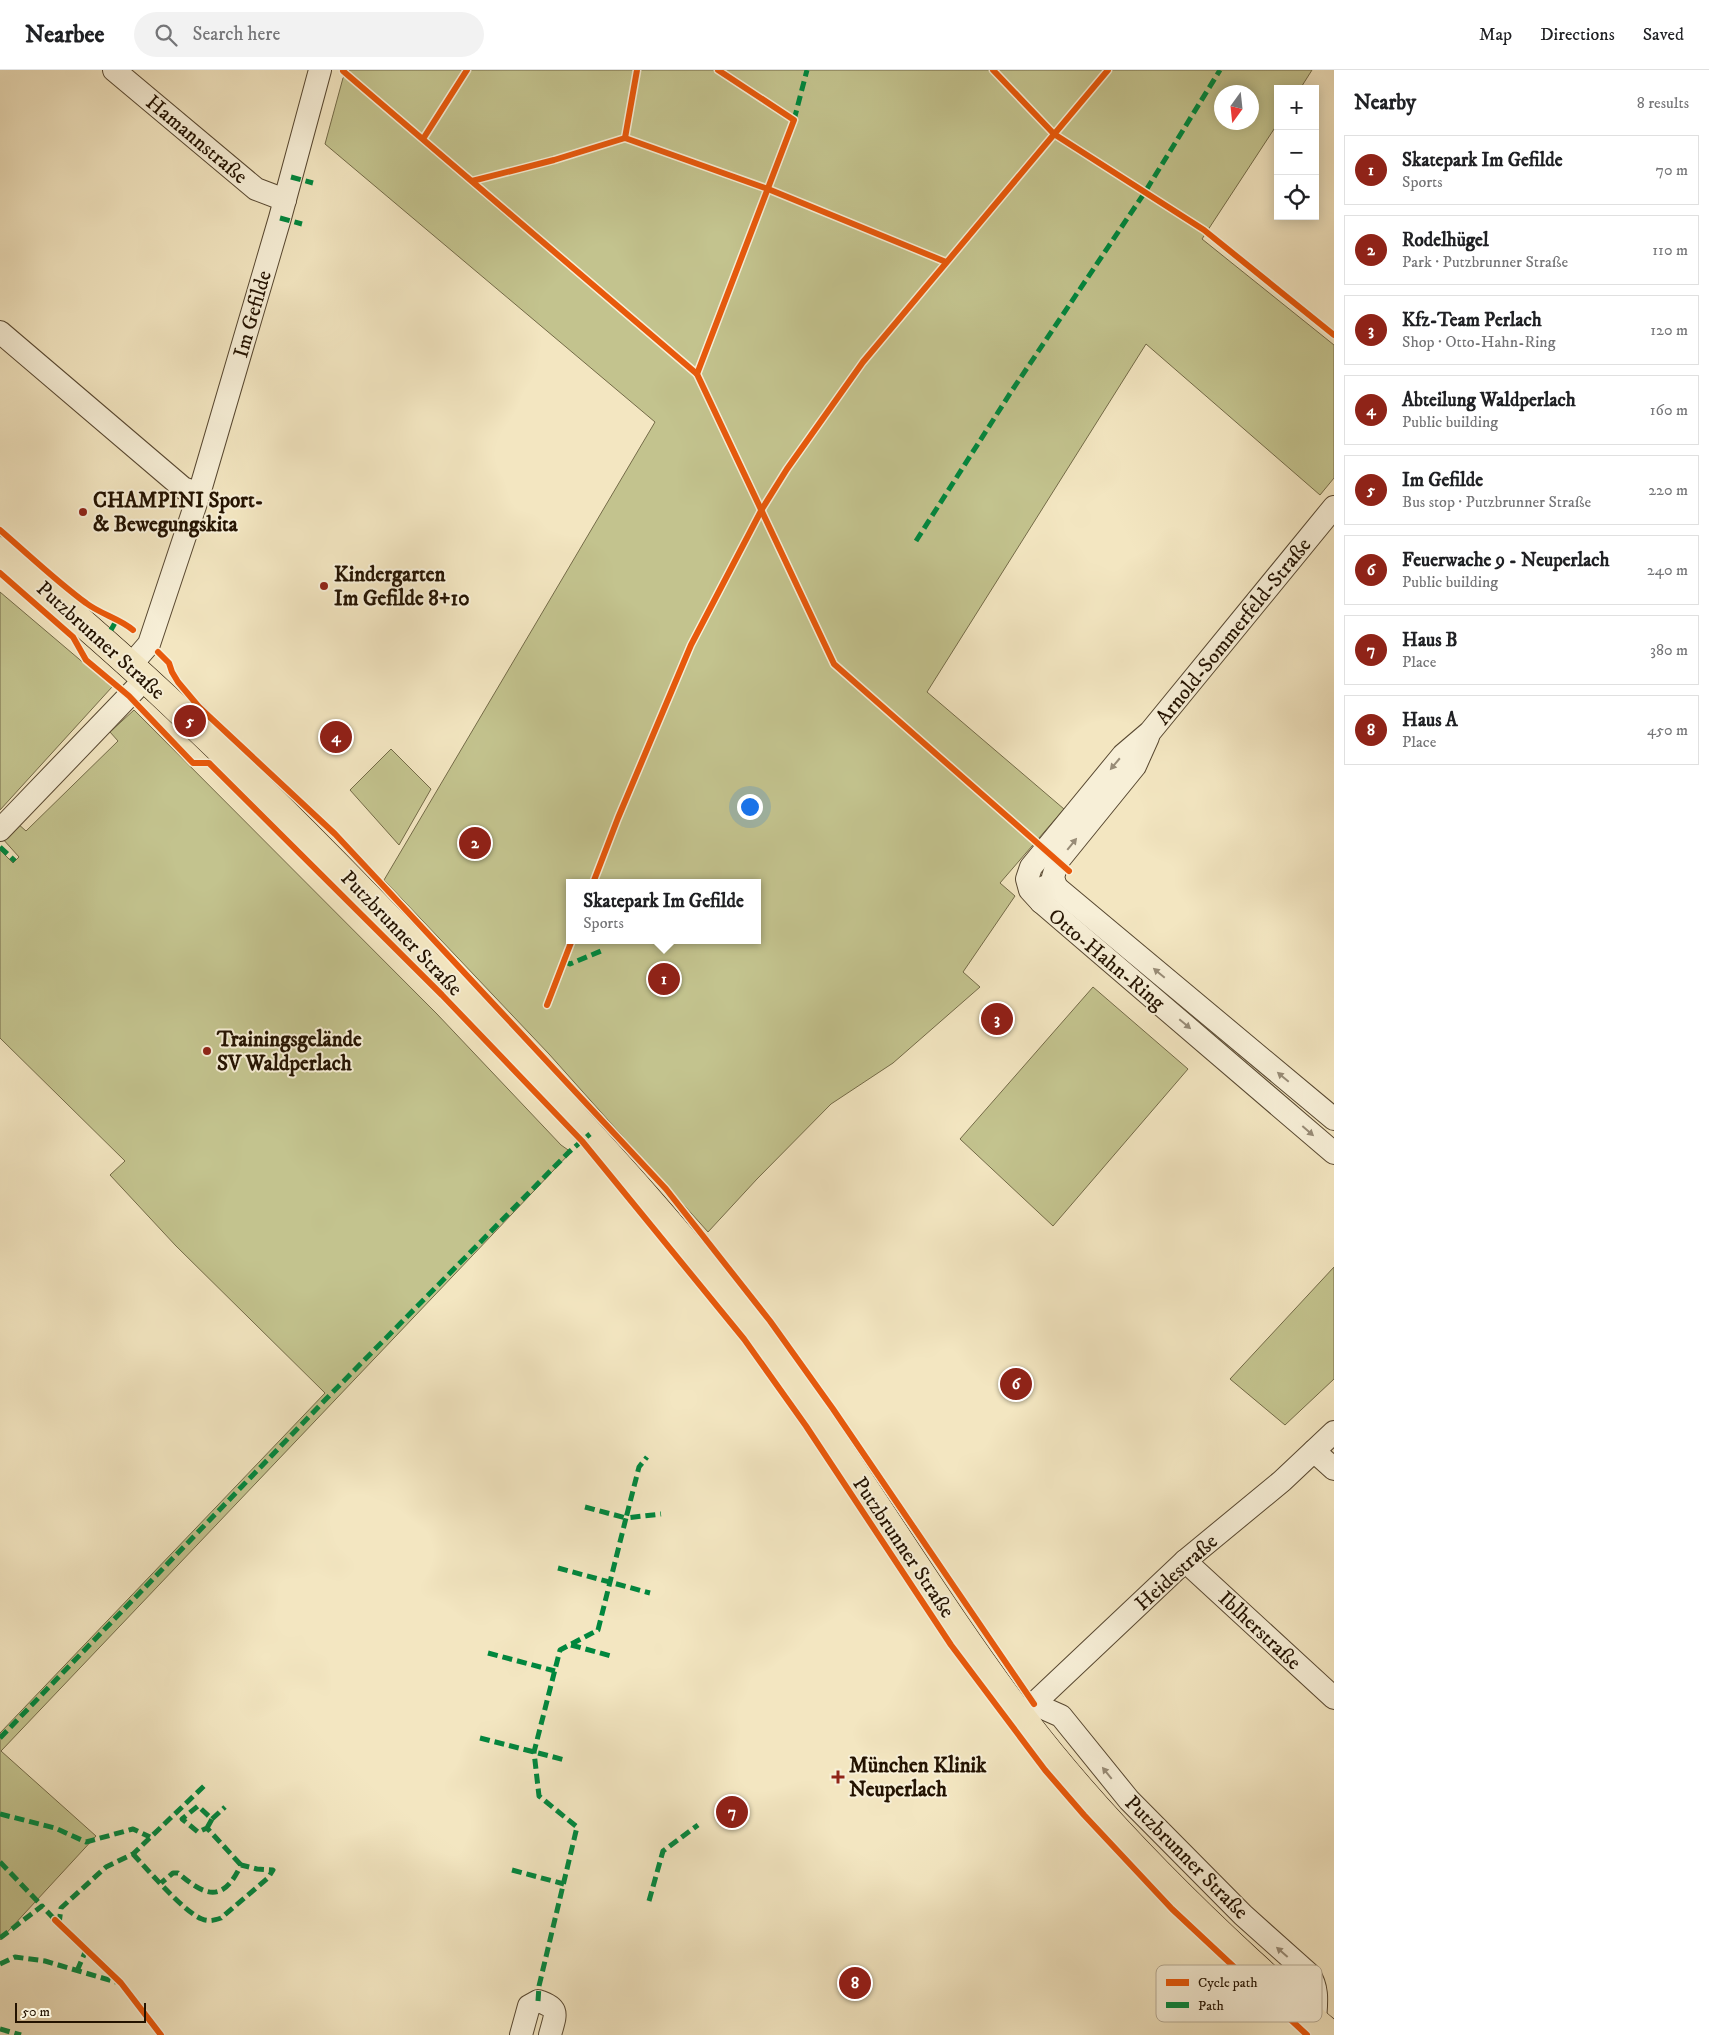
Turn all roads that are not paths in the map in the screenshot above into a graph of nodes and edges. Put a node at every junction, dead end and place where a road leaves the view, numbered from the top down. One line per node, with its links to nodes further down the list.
1 (114, 70): 3 (street, Hamannstraße)
2 (320, 70): 3 (street, Im Gefilde)
3 (285, 200): 5 (street, Im Gefilde)
4 (0, 332): 5 (street)
5 (199, 494): 8 (street, Im Gefilde)
6 (1334, 507): 10 (street, Arnold-Sommerfeld-Straße)
7 (0, 551): 8 (main road, Putzbrunner Straße)
8 (138, 672): 9 (street, Im Gefilde); 18 (main road, Putzbrunner Straße)
9 (0, 830)
10 (1049, 895): 11 (street, Otto-Hahn-Ring, one-way to 10); 12 (street, Otto-Hahn-Ring, one-way to 12)
11 (1334, 1120)
12 (1334, 1153)
13 (1334, 1432): 14 (street, Heidestraße)
14 (1314, 1451): 15 (street); 16 (street, Heidestraße)
15 (1334, 1469)
16 (1185, 1561): 17 (street, Iblherstraße); 18 (street, Heidestraße)
17 (1334, 1698)
18 (1027, 1710): 19 (main road, Putzbrunner Straße)
19 (1254, 1965)
20 (521, 2035): 21 (street)
21 (550, 2035)

